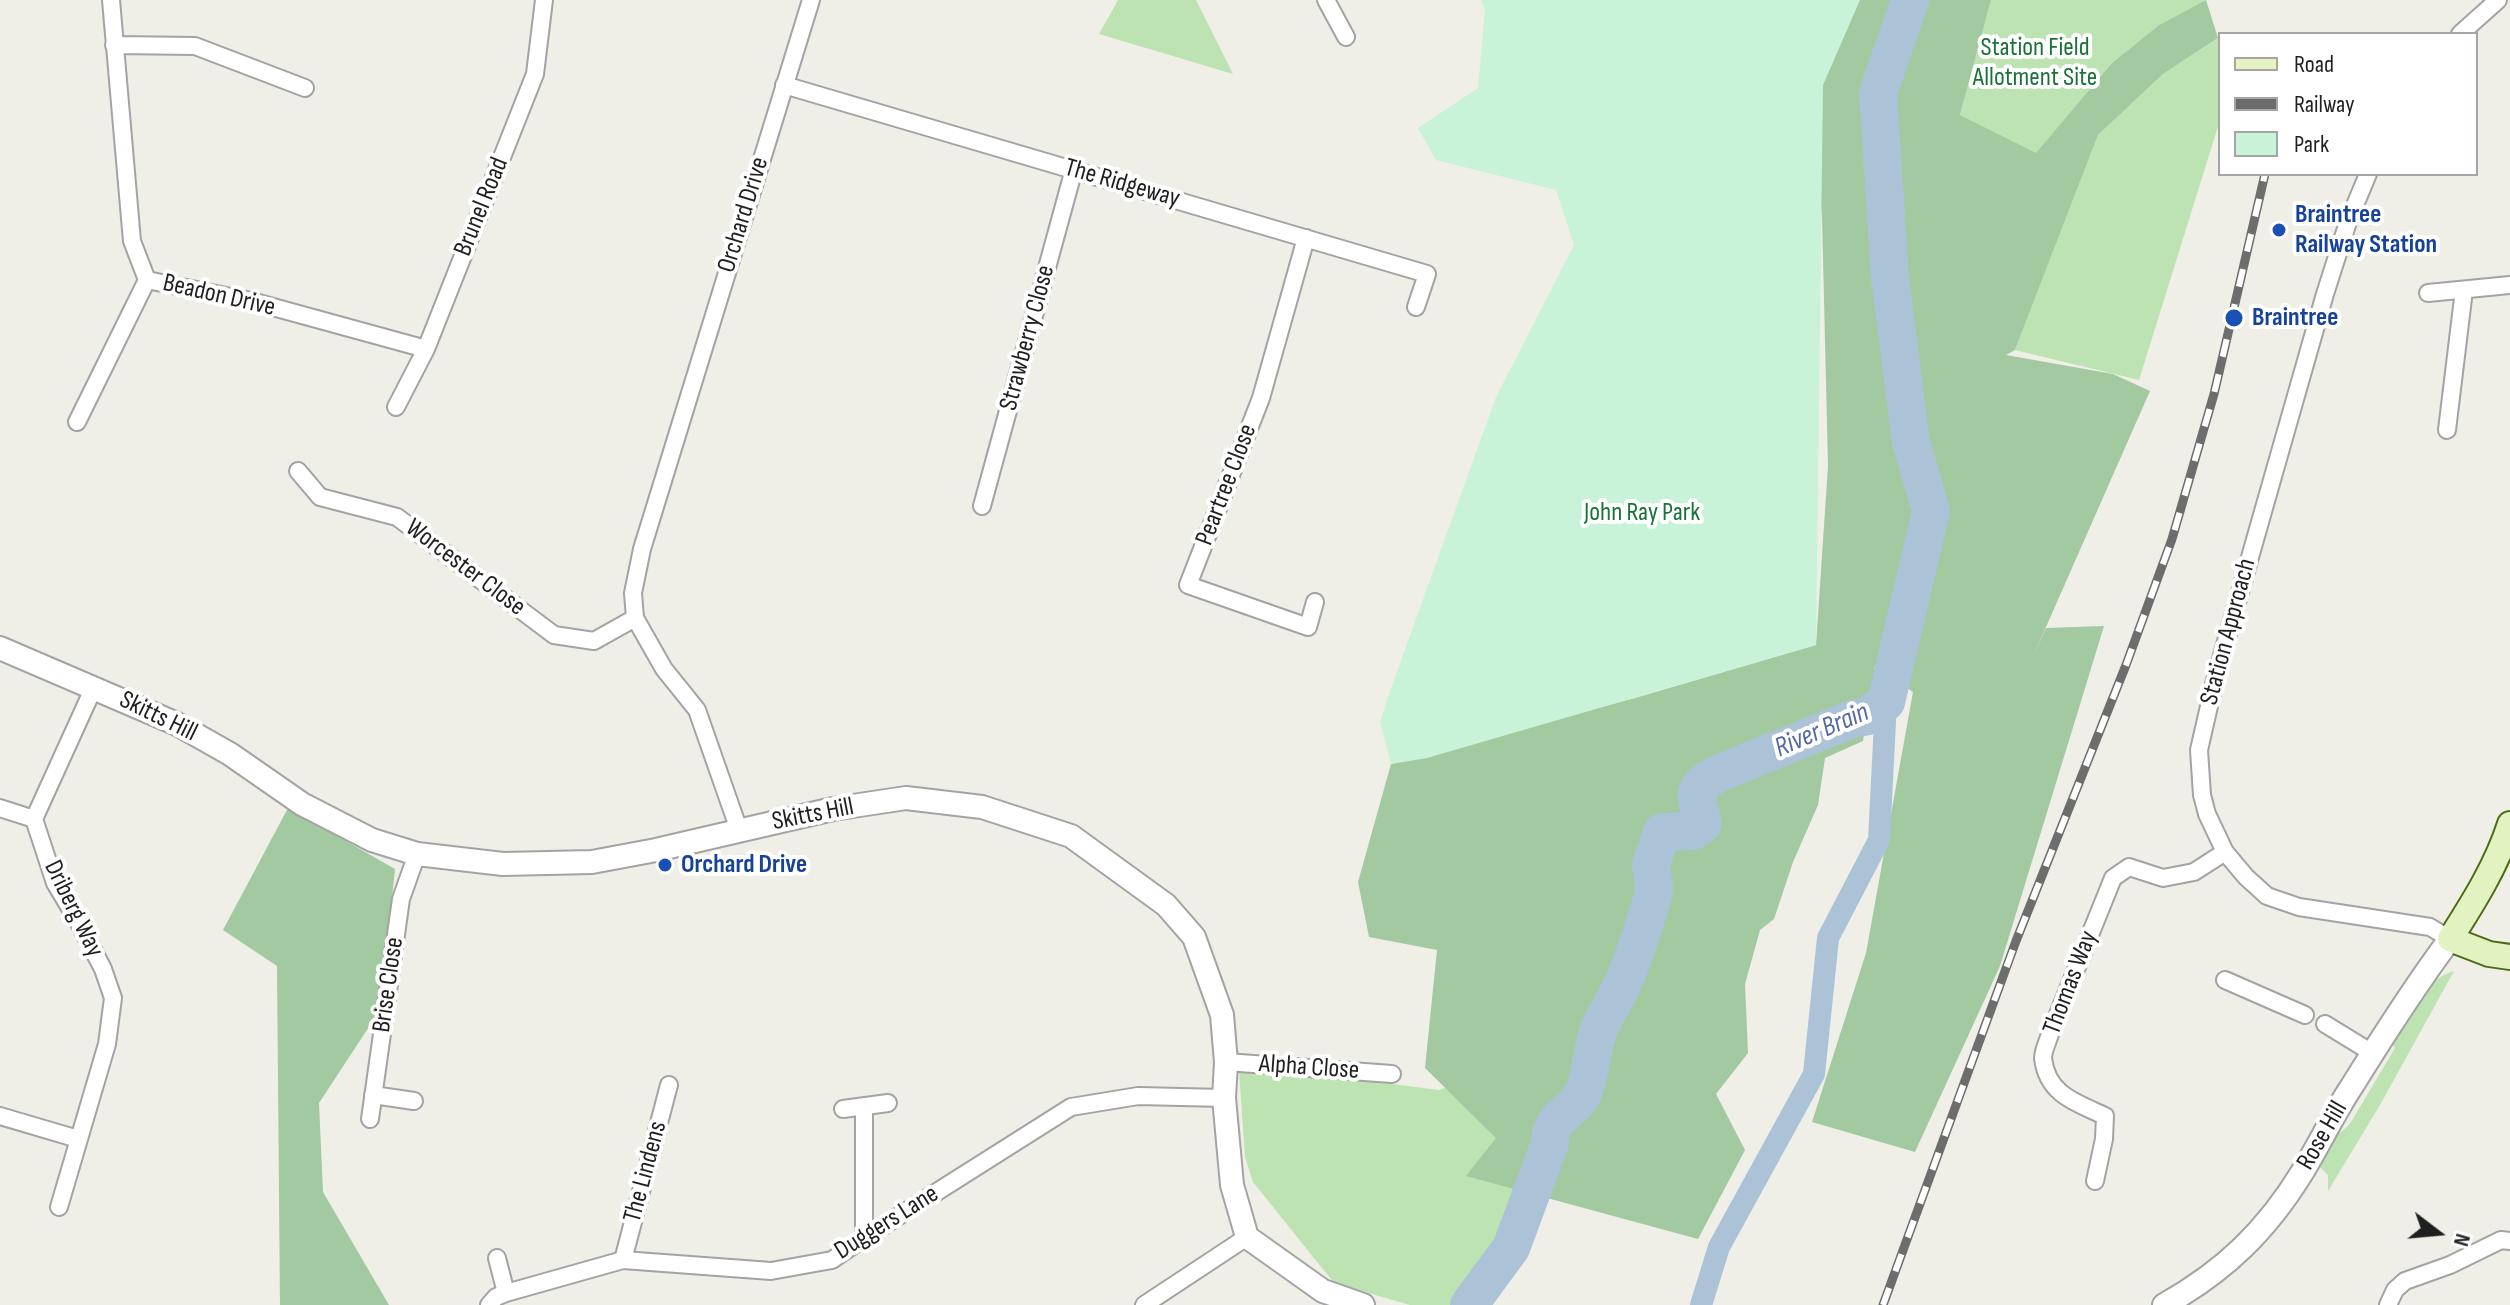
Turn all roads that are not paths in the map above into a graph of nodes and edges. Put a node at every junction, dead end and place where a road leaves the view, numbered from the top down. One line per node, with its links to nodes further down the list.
1 (111, 0): 8 (street, Beadon Drive)
2 (544, 0): 19 (street, Brunel Road)
3 (811, 0): 9 (street, Orchard Drive)
4 (1326, 0): 7 (street)
5 (2498, 0): 6 (street)
6 (2462, 32)
7 (1346, 37)
8 (114, 45): 10 (street); 14 (street, Beadon Drive)
9 (784, 85): 11 (street, The Ridgeway); 26 (street, Orchard Drive)
10 (305, 88)
11 (1074, 169): 13 (street, The Ridgeway); 24 (street, Strawberry Close)
12 (2367, 176): 33 (street, Station Approach)
13 (1306, 238): 18 (street, The Ridgeway); 25 (street, Peartree Close)
14 (147, 280): 19 (street, Beadon Drive); 21 (street)
15 (2510, 285): 16 (street)
16 (2464, 290): 17 (street); 22 (street)
17 (2428, 293)
18 (1416, 307)
19 (426, 349): 20 (street, Brunel Road)
20 (396, 407)
21 (77, 422)
22 (2447, 430)
23 (298, 471): 26 (street, Worcester Close)
24 (982, 506)
25 (1315, 602)
26 (635, 618): 32 (street)
27 (0, 648): 28 (street, Skitts Hill)
28 (94, 687): 30 (street); 34 (street, Skitts Hill)
29 (0, 808): 30 (street)
30 (34, 819): 52 (street, Driberg Way)
31 (2510, 824): 35 (main road)
32 (739, 830): 34 (street, Skitts Hill); 41 (street, Skitts Hill)
33 (2225, 852): 35 (street, Station Approach); 53 (street, Thomas Way)
34 (417, 854): 44 (street, Brise Close)
35 (2450, 939): 36 (main road); 40 (street, Rose Hill)
36 (2510, 957)
37 (2225, 980): 38 (street)
38 (2305, 1015)
39 (2325, 1024): 40 (street)
40 (2374, 1054): 64 (street, Rose Hill)
41 (1226, 1062): 42 (street, Alpha Close); 45 (street, Skitts Hill)
42 (1392, 1074)
43 (669, 1085): 59 (street, The Lindens)
44 (373, 1095): 46 (street); 51 (street, Brise Close)
45 (1224, 1098): 55 (street, Skitts Hill); 56 (street, Duggers Lane)
46 (414, 1101)
47 (888, 1103): 48 (street)
48 (864, 1106): 49 (street); 56 (street)
49 (843, 1109)
50 (0, 1116): 52 (street)
51 (370, 1119)
52 (78, 1139): 54 (street, Driberg Way)
53 (2095, 1181)
54 (59, 1207)
55 (1247, 1237): 62 (street); 63 (street)
56 (864, 1238): 59 (street, Duggers Lane)
57 (2510, 1241): 65 (street)
58 (497, 1258): 60 (street)
59 (623, 1260): 60 (street, Duggers Lane)
60 (506, 1293): 61 (street, Duggers Lane)
61 (489, 1305)
62 (1144, 1305)
63 (1363, 1305)
64 (2164, 1305)
65 (2388, 1305)

